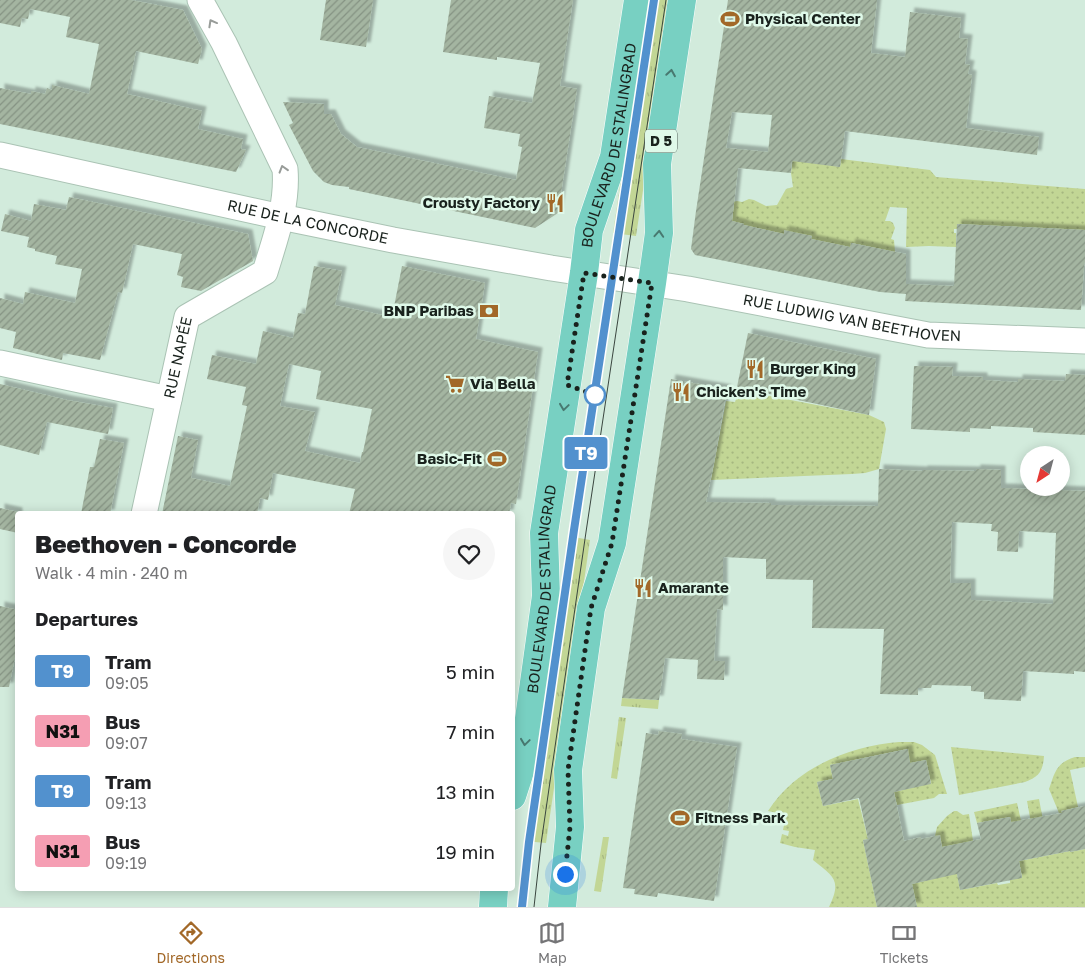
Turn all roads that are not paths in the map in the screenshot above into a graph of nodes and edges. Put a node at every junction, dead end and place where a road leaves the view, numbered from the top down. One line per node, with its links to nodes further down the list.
1 (200, 0): 5 (street, RUE NAPÉE, one-way to 1)
2 (638, 0): 6 (main road, BOULEVARD DE STALINGRAD)
3 (682, 0): 8 (main road, D 5, one-way to 3)
4 (0, 155): 5 (street, RUE DE LA CONCORDE)
5 (281, 217): 6 (street, RUE DE LA CONCORDE); 11 (street, RUE NAPÉE)
6 (584, 273): 7 (street, RUE DE LA CONCORDE); 13 (main road, BOULEVARD DE STALINGRAD, one-way to 13)
7 (619, 278): 8 (street, RUE LUDWIG VAN BEETHOVEN)
8 (652, 283): 9 (street, RUE LUDWIG VAN BEETHOVEN); 16 (main road, D 5)
9 (1085, 341)
10 (0, 363): 11 (street)
11 (169, 399): 12 (street, RUE NAPÉE)
12 (145, 511)
13 (515, 787)
14 (494, 891): 15 (main road)
15 (492, 907)
16 (562, 907)

